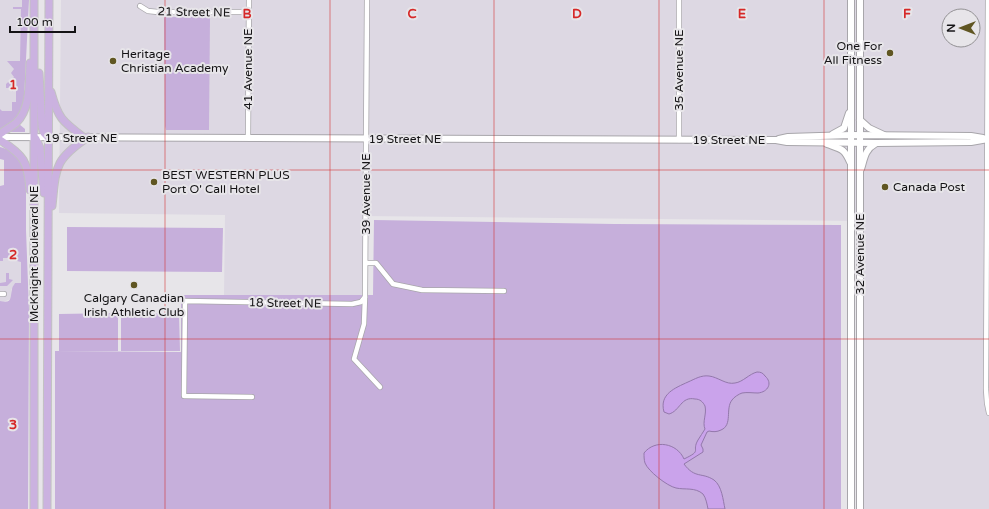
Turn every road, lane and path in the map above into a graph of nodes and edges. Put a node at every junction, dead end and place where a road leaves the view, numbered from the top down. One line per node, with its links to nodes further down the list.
1 (34, 0): 12 (main road, McKnight Boulevard NE)
2 (49, 0): 14 (main road, McKnight Boulevard NE)
3 (249, 0): 10 (street, 41 Avenue NE)
4 (367, 0): 27 (street, 39 Avenue NE)
5 (679, 0): 30 (street, 35 Avenue NE)
6 (851, 0): 15 (street, 32 Avenue NE)
7 (860, 0): 16 (street, 32 Avenue NE)
8 (988, 0): 11 (street)
9 (140, 6): 10 (street, 21 Street NE)
10 (248, 12): 26 (street, 41 Avenue NE)
11 (988, 22): 28 (street)
12 (34, 31): 13 (main road, McKnight Boulevard NE); 17 (main road)
13 (34, 52): 23 (main road, McKnight Boulevard NE); 24 (main road)
14 (48, 82): 24 (main road, McKnight Boulevard NE); 25 (main road)
15 (851, 106): 18 (street); 19 (street, 32 Avenue NE)
16 (860, 120): 20 (street, 32 Avenue NE); 21 (street)
17 (0, 134)
18 (829, 136): 19 (street, 19 Street NE); 31 (street, 19 Street NE)
19 (851, 136): 20 (street, 19 Street NE); 33 (street, 32 Avenue NE)
20 (859, 136): 21 (street, 19 Street NE); 34 (street, 32 Avenue NE)
21 (886, 136): 28 (street, 19 Street NE)
22 (0, 137): 23 (street, 19 Street NE)
23 (34, 137): 24 (street, 19 Street NE); 38 (main road); 40 (main road, McKnight Boulevard NE)
24 (48, 137): 25 (street, 19 Street NE); 38 (main road, McKnight Boulevard NE)
25 (86, 137): 26 (street, 19 Street NE); 39 (main road)
26 (248, 138): 27 (street, 19 Street NE)
27 (366, 139): 30 (street, 19 Street NE); 41 (street, 39 Avenue NE)
28 (988, 139): 35 (street, 19 Street NE); 42 (street)
29 (0, 140): 40 (main road)
30 (679, 140): 31 (street, 19 Street NE)
31 (776, 140): 32 (street, 19 Street NE)
32 (824, 143): 33 (street, 19 Street NE); 36 (street)
33 (851, 143): 34 (street, 19 Street NE); 36 (street, 32 Avenue NE)
34 (859, 143): 35 (street, 19 Street NE); 37 (street, 32 Avenue NE)
35 (876, 143): 37 (street)
36 (851, 165): 50 (street, 32 Avenue NE)
37 (860, 173): 51 (street, 32 Avenue NE)
38 (48, 225): 39 (main road, McKnight Boulevard NE)
39 (48, 246): 49 (main road, McKnight Boulevard NE)
40 (33, 252): 48 (main road, McKnight Boulevard NE)
41 (366, 263): 43 (street); 44 (street, 39 Avenue NE)
42 (988, 271): 47 (street)
43 (504, 291)
44 (365, 296): 45 (street); 46 (street, 18 Street NE)
45 (380, 387)
46 (252, 397)
47 (989, 413)
48 (34, 509)
49 (47, 509)
50 (851, 509)
51 (860, 509)

